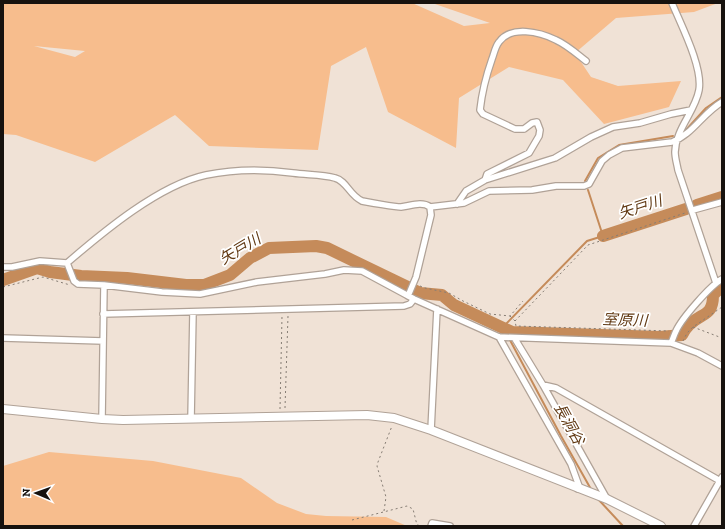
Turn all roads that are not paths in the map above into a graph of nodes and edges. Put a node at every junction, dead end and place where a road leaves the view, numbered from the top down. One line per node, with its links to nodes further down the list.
1 (672, 3): 4 (street)
2 (586, 61): 6 (street)
3 (722, 102): 5 (street)
4 (691, 110): 5 (street); 6 (street)
5 (677, 140): 8 (street); 10 (street)
6 (484, 180): 8 (street)
7 (722, 202): 10 (street)
8 (457, 204): 9 (street)
9 (430, 208): 11 (street); 16 (street)
10 (693, 210): 14 (street)
11 (67, 263): 12 (street); 15 (street)
12 (3, 267)
13 (722, 279): 14 (street)
14 (716, 283): 24 (street)
15 (104, 285): 16 (street); 19 (street)
16 (411, 297): 17 (street); 18 (street)
17 (437, 309): 20 (street); 30 (street)
18 (193, 312): 19 (street); 29 (street)
19 (104, 314): 23 (street)
20 (502, 337): 22 (street); 32 (street)
21 (3, 338): 23 (street)
22 (515, 338): 24 (street); 26 (street)
23 (103, 342): 28 (street)
24 (671, 343): 25 (street)
25 (722, 366)
26 (543, 385): 31 (street); 33 (street)
27 (3, 409): 28 (street)
28 (102, 419): 29 (street)
29 (191, 419): 30 (street)
30 (431, 430): 32 (street)
31 (721, 480): 37 (street)
32 (582, 491): 33 (street)
33 (607, 499): 36 (street)
34 (431, 526): 35 (street)
35 (450, 526)
36 (662, 526)
37 (694, 526)

